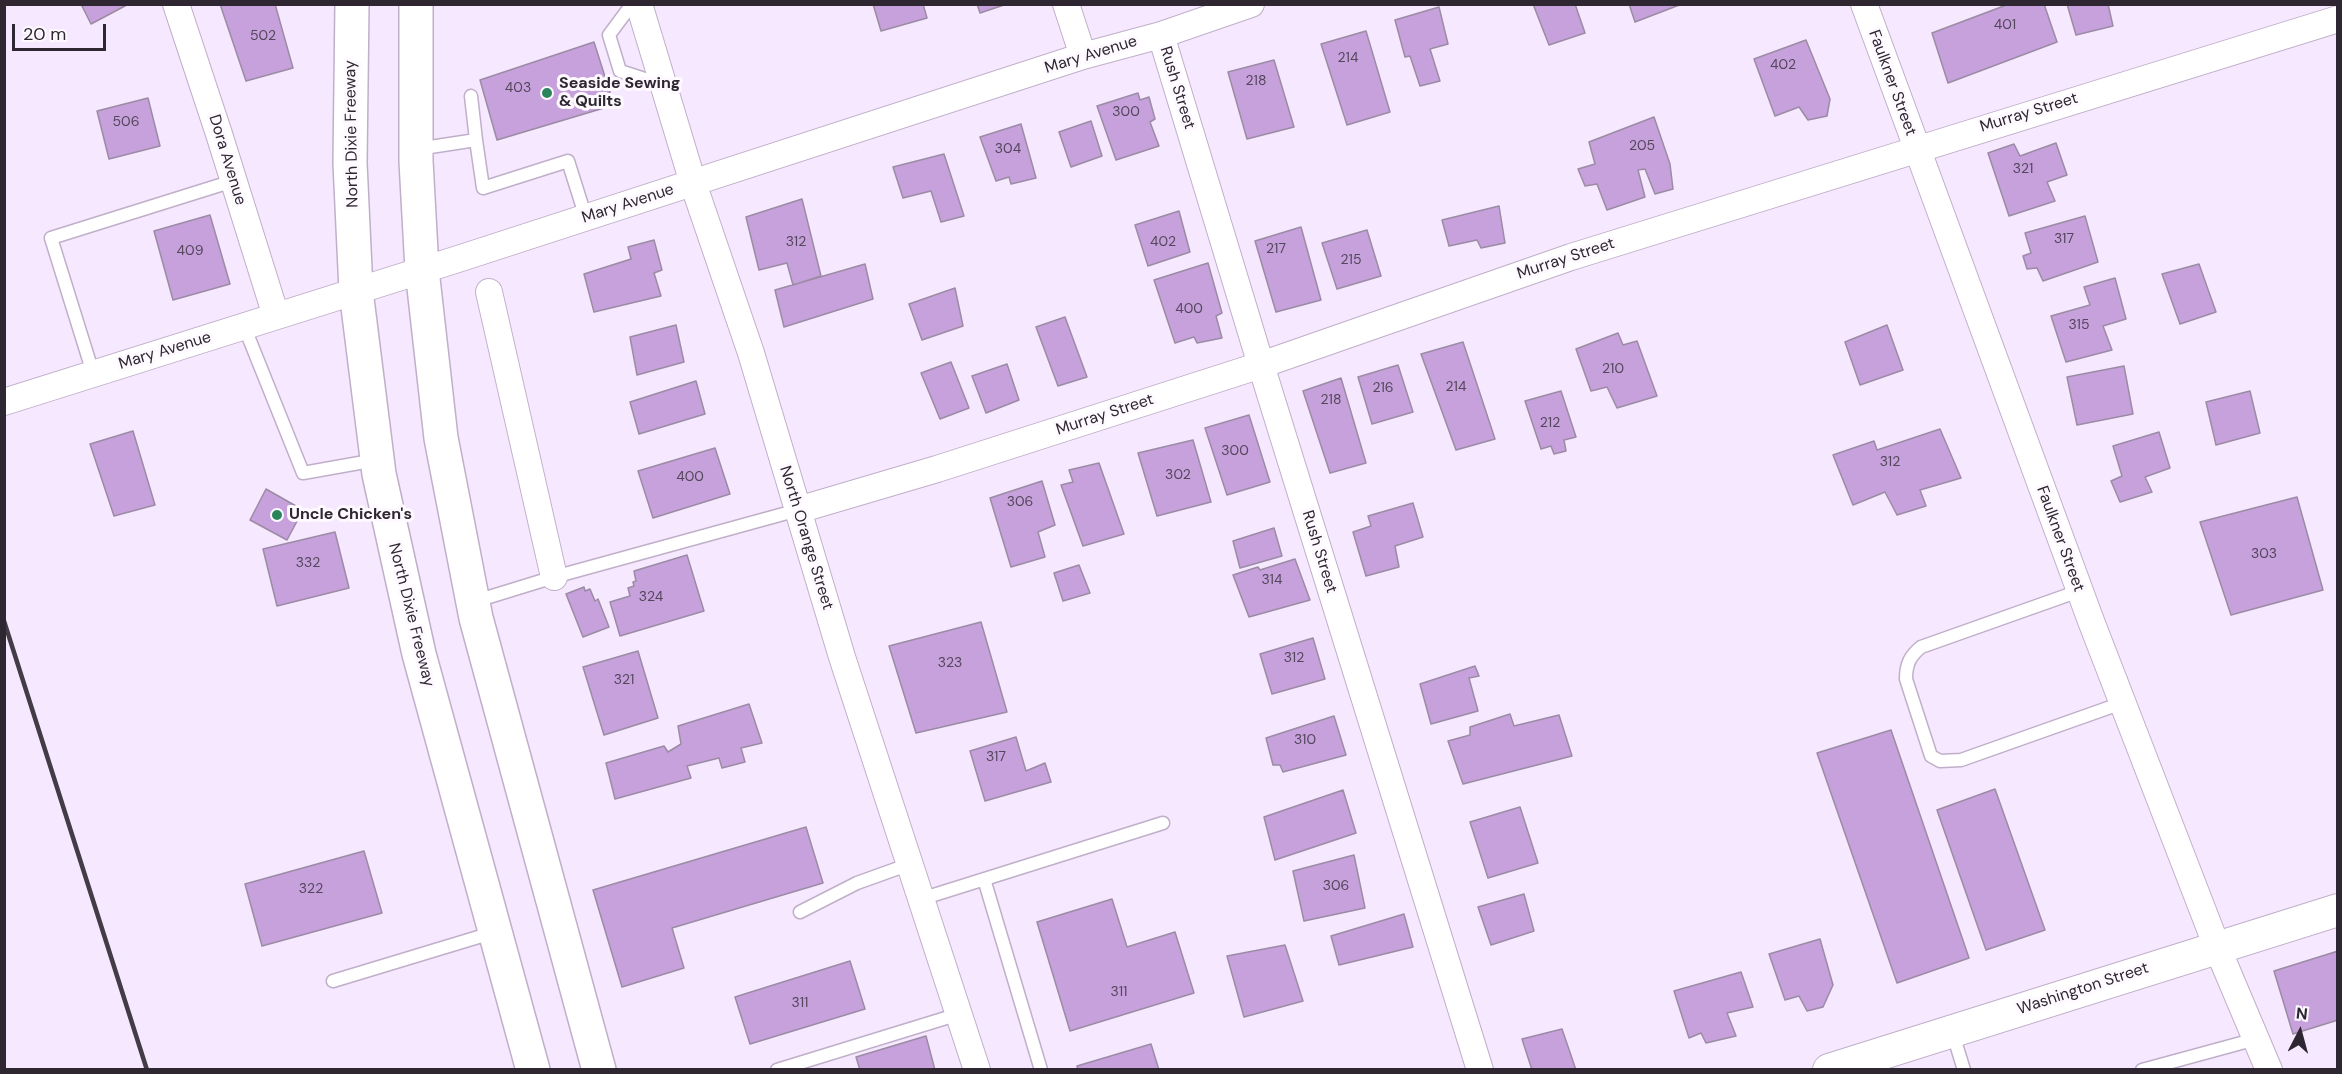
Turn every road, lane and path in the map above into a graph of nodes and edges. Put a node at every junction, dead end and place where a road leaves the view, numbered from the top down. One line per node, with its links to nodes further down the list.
1 (176, 4): 17 (street, Dora Avenue)
2 (352, 4): 21 (main road, North Dixie Freeway)
3 (416, 4): 16 (main road)
4 (632, 4): 12 (lane)
5 (639, 4): 12 (street, North Orange Street)
6 (1066, 4): 11 (street)
7 (1251, 4): 10 (street, Mary Avenue)
8 (1864, 4): 15 (street, Faulkner Street)
9 (2337, 19): 15 (street, Murray Street)
10 (1161, 35): 11 (street, Mary Avenue); 25 (street, Rush Street)
11 (1083, 56): 18 (street, Mary Avenue)
12 (663, 85): 18 (street, North Orange Street)
13 (471, 96): 14 (lane)
14 (476, 140): 16 (lane); 19 (lane)
15 (1916, 148): 25 (street, Murray Street); 31 (street, Faulkner Street)
16 (416, 149): 20 (main road)
17 (233, 181): 23 (street, Dora Avenue); 26 (lane)
18 (693, 183): 19 (street, Mary Avenue); 29 (street, North Orange Street)
19 (586, 218): 20 (street, Mary Avenue)
20 (422, 270): 21 (street, Mary Avenue); 32 (main road)
21 (356, 291): 23 (street, Mary Avenue); 28 (main road, North Dixie Freeway)
22 (489, 292): 30 (street)
23 (276, 316): 24 (street, Mary Avenue)
24 (244, 326): 26 (street, Mary Avenue); 28 (lane)
25 (1261, 365): 29 (street, Murray Street); 52 (street, Rush Street)
26 (93, 373): 27 (street, Mary Avenue)
27 (4, 402)
28 (377, 460): 40 (main road, North Dixie Freeway)
29 (798, 510): 30 (lane); 35 (street, North Orange Street)
30 (554, 577): 32 (lane)
31 (2079, 591): 33 (street, Faulkner Street); 33 (lane)
32 (472, 602): 48 (main road)
33 (2122, 703): 41 (street, Faulkner Street)
34 (1163, 823): 36 (lane)
35 (910, 864): 37 (street, North Orange Street); 39 (lane)
36 (984, 879): 37 (lane); 51 (lane)
37 (921, 899): 43 (street, North Orange Street)
38 (2337, 910): 41 (street, Washington Street)
39 (800, 912)
40 (495, 932): 42 (lane); 47 (main road, North Dixie Freeway)
41 (2217, 947): 44 (street, Washington Street); 45 (street, Faulkner Street)
42 (333, 981)
43 (959, 1014): 46 (lane); 50 (street, North Orange Street)
44 (1952, 1031): 53 (street, Washington Street); 54 (lane)
45 (2256, 1039): 55 (lane); 56 (street, Faulkner Street)
46 (801, 1066): 49 (lane)
47 (533, 1070)
48 (599, 1070)
49 (777, 1070)
50 (977, 1070)
51 (1041, 1070)
52 (1480, 1070)
53 (1829, 1070)
54 (1964, 1070)
55 (2142, 1070)
56 (2269, 1070)

